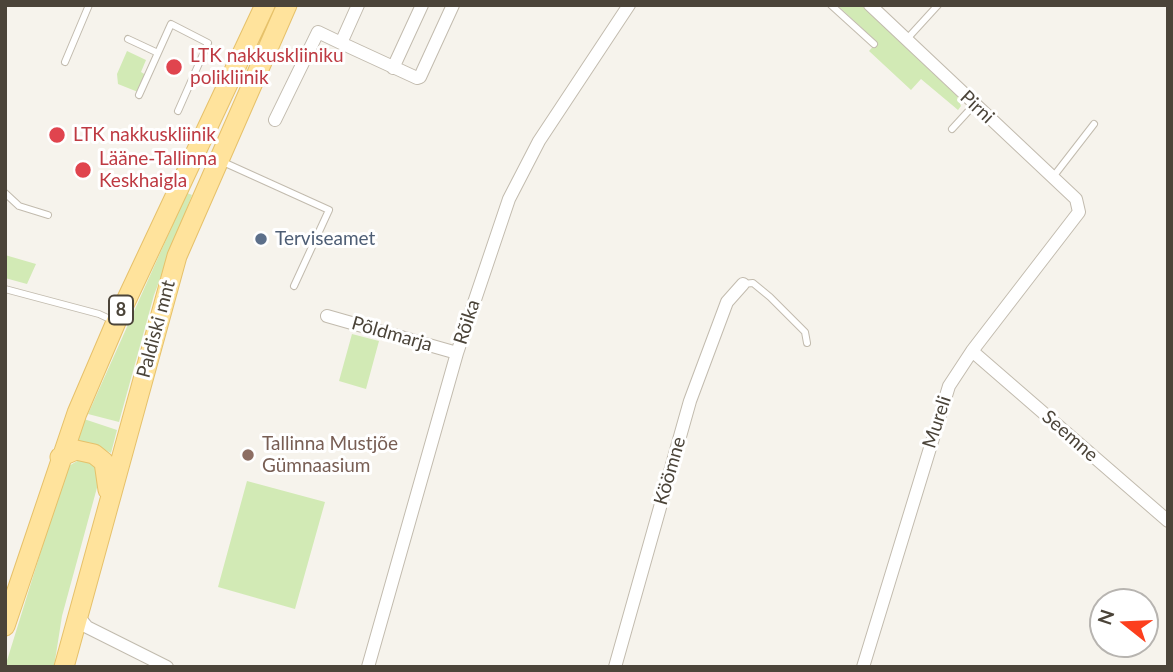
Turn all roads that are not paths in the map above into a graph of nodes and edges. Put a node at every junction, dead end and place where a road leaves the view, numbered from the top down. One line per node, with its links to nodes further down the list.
1 (89, 5): 16 (lane)
2 (265, 5): 33 (main road, Paldiski mnt / 8)
3 (287, 5): 24 (main road, Paldiski mnt / 8)
4 (358, 5): 13 (street)
5 (422, 5): 17 (street)
6 (453, 5): 17 (street)
7 (629, 5): 36 (street, Rõika)
8 (831, 5): 14 (lane)
9 (870, 5): 12 (street, Pirni)
10 (938, 5): 12 (lane)
11 (128, 39): 15 (lane)
12 (906, 40): 19 (street, Pirni)
13 (341, 43): 17 (street); 21 (street)
14 (874, 44)
15 (158, 53): 18 (lane); 20 (lane)
16 (65, 62)
17 (393, 68)
18 (139, 95)
19 (974, 105): 23 (lane); 25 (street, Pirni)
20 (178, 111)
21 (275, 120)
22 (1094, 124): 25 (lane)
23 (952, 128)
24 (218, 160): 30 (lane); 38 (main road, Paldiski mnt / 8)
25 (1053, 177): 27 (street, Pirni)
26 (5, 193): 28 (lane)
27 (1079, 212): 35 (street, Mureli)
28 (47, 215)
29 (743, 284): 34 (lane); 46 (street, Köömne)
30 (294, 286)
31 (5, 289): 33 (lane)
32 (327, 316): 36 (street, Põldmarja)
33 (116, 322): 37 (main road, Paldiski mnt / 8)
34 (807, 343)
35 (972, 351): 39 (street, Seemne); 47 (street, Mureli)
36 (457, 353): 45 (street, Rõika)
37 (60, 457): 38 (main road); 40 (main road, Paldiski mnt / 8)
38 (109, 498): 41 (main road, Paldiski mnt / 8)
39 (1168, 521)
40 (12, 579): 42 (main road, Paldiski mnt / 8)
41 (78, 616): 43 (main road, Paldiski mnt / 8); 44 (street)
42 (5, 626)
43 (64, 667)
44 (167, 667)
45 (368, 667)
46 (615, 667)
47 (863, 667)

